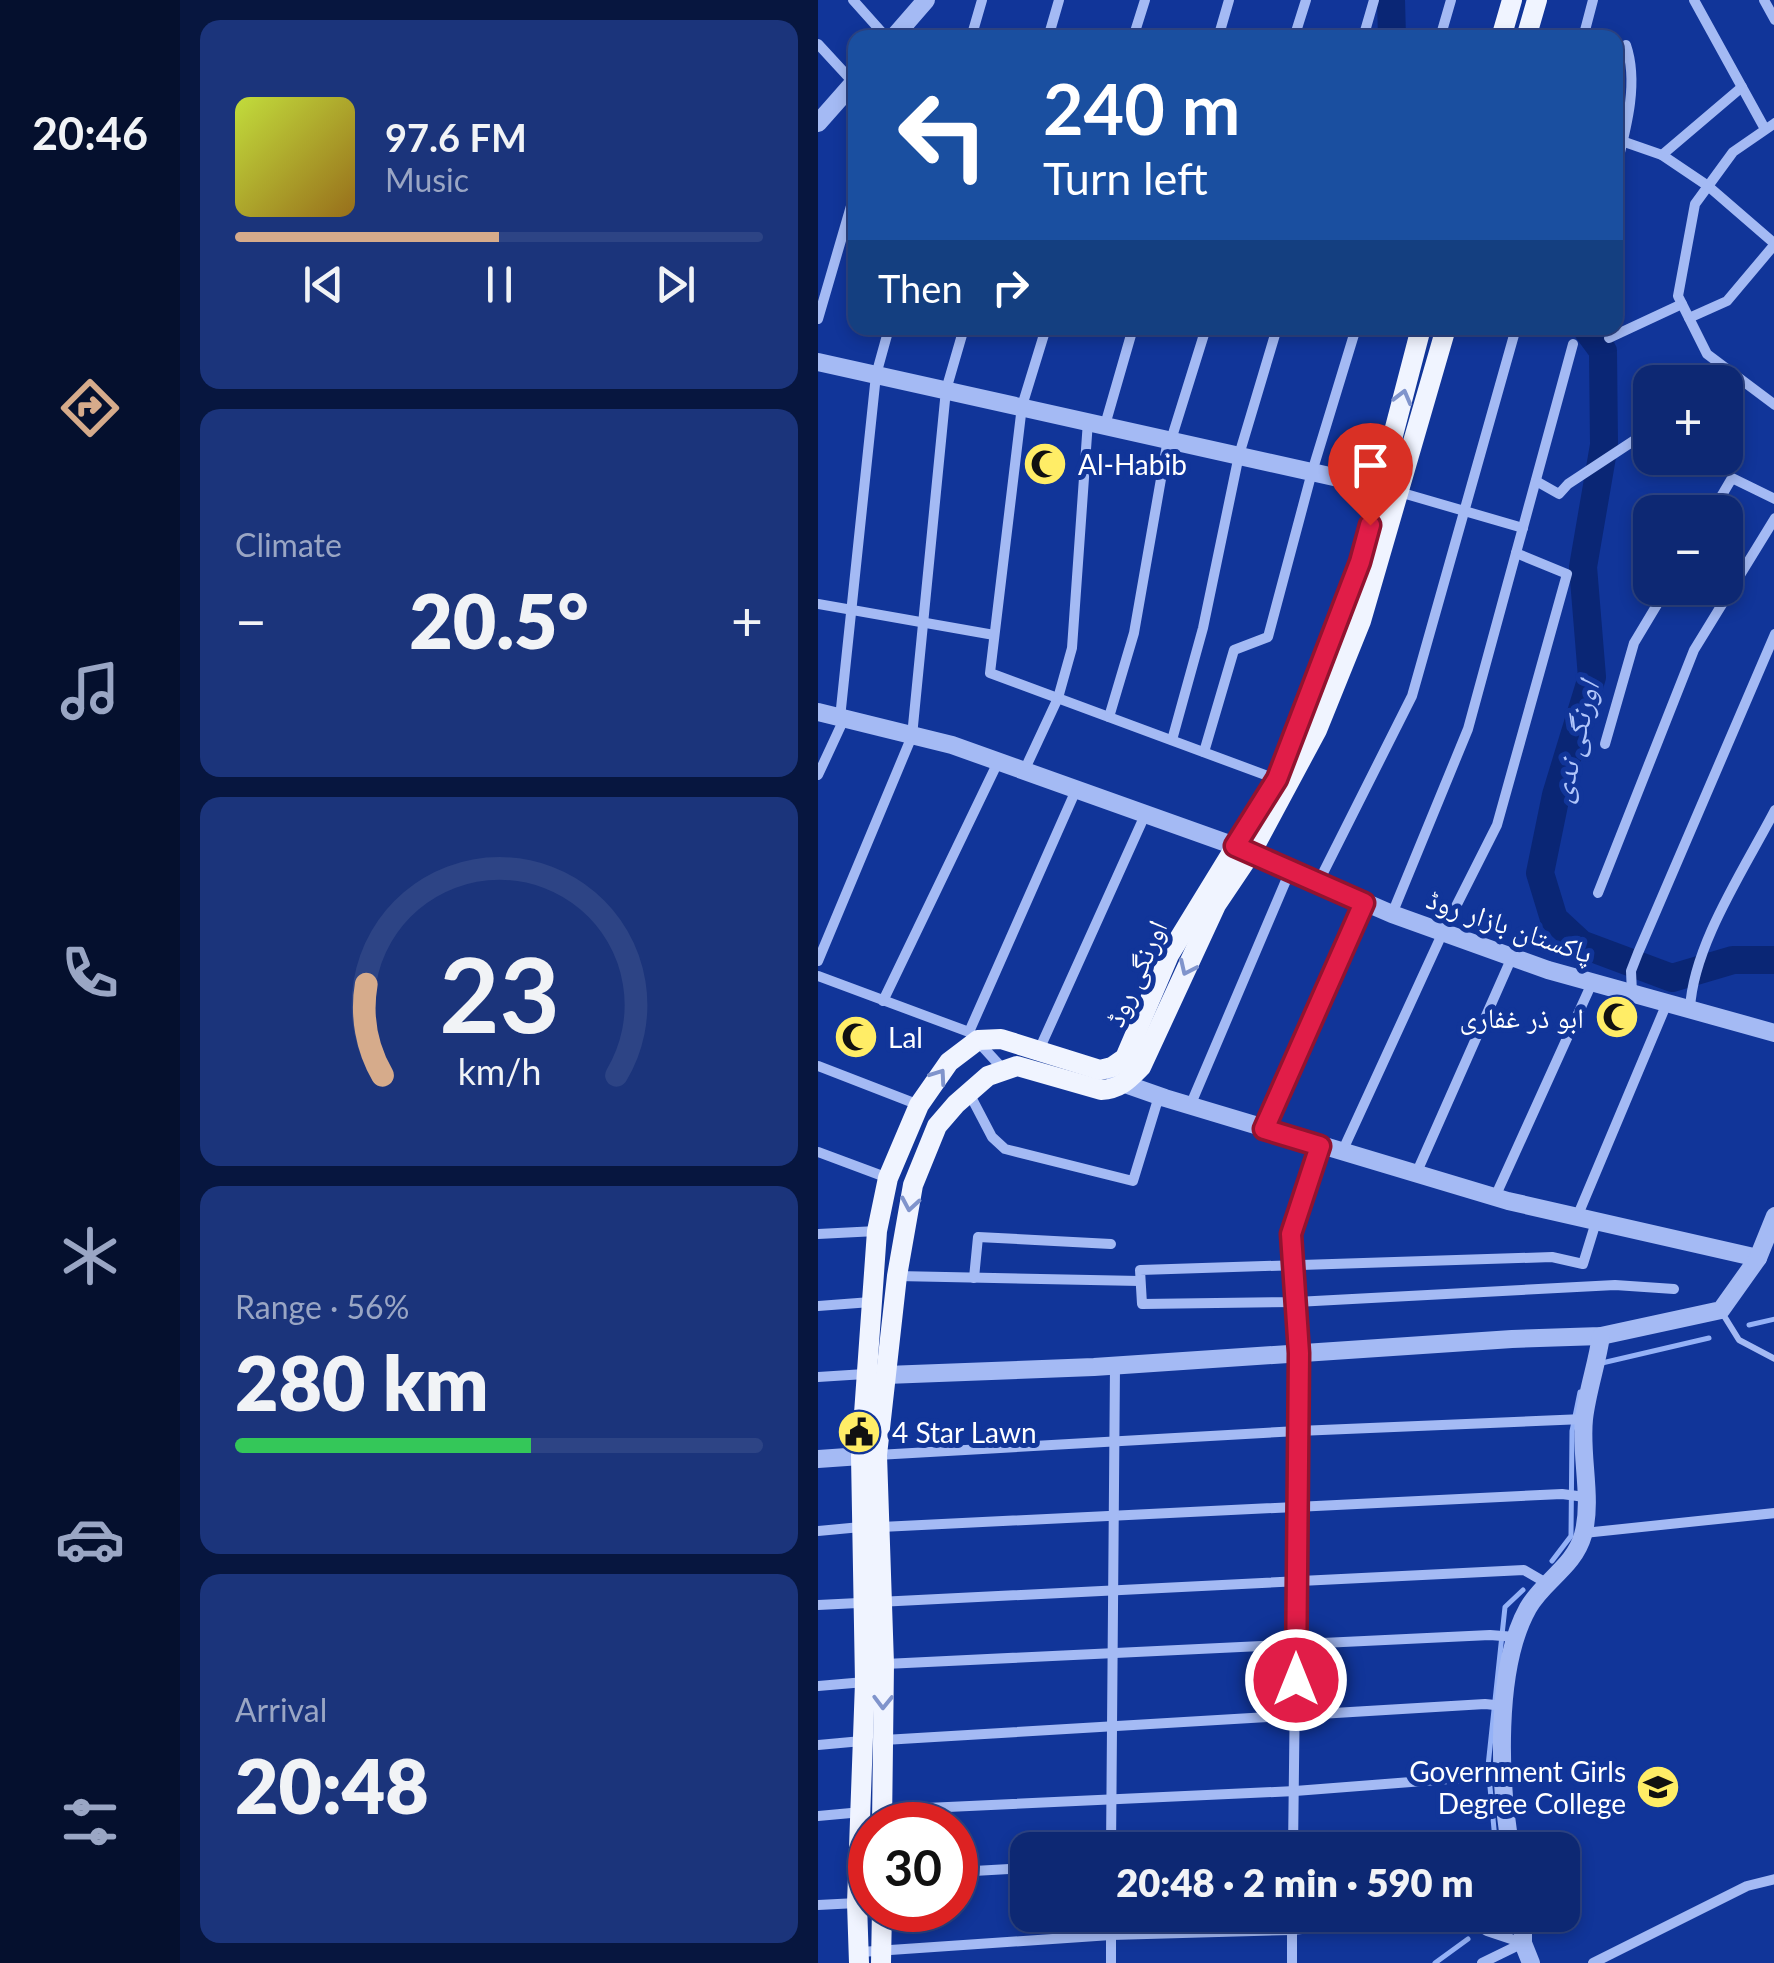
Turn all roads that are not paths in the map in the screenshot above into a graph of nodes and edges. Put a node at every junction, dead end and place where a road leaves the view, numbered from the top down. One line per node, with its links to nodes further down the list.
1 (853, 0): 16 (street)
2 (926, 0): 17 (street)
3 (982, 0): 18 (street)
4 (1059, 0): 19 (street)
5 (1144, 0): 20 (street)
6 (1230, 0): 21 (street)
7 (1306, 0): 22 (street)
8 (1374, 0): 23 (street)
9 (1452, 0): 24 (street)
10 (1512, 0): 25 (main road)
11 (1537, 0): 26 (main road)
12 (1593, 0): 27 (street)
13 (1694, 0): 32 (street)
14 (1764, 0): 15 (street)
15 (1774, 20)
16 (882, 30)
17 (898, 30)
18 (973, 30)
19 (1050, 30)
20 (1135, 30)
21 (1221, 30)
22 (1297, 30)
23 (1365, 30)
24 (1443, 30)
25 (1503, 30)
26 (1528, 30)
27 (1585, 30)
28 (818, 44): 30 (street)
29 (1626, 45): 34 (street)
30 (848, 75)
31 (848, 87): 33 (street)
32 (1742, 87): 35 (street); 37 (street)
33 (820, 116)
34 (1623, 121)
35 (1770, 126): 38 (street)
36 (1623, 141): 37 (street)
37 (1662, 155): 38 (street)
38 (1708, 186): 40 (street); 41 (street)
39 (848, 216): 43 (street)
40 (1774, 244): 42 (street)
41 (1682, 304): 42 (street); 44 (street)
42 (1689, 318): 59 (street)
43 (818, 320)
44 (1623, 331)
45 (887, 335): 60 (street)
46 (962, 335): 62 (street)
47 (1044, 335): 64 (street)
48 (1130, 335): 65 (street)
49 (1204, 335): 66 (street)
50 (1275, 335): 68 (street)
51 (1354, 335): 69 (street)
52 (1420, 335): 71 (main road, اورنگی روڈ, one-way to 52)
53 (1444, 335): 71 (main road, اورنگی روڈ)
54 (1514, 335): 74 (street)
55 (1615, 335): 56 (street)
56 (1609, 338)
57 (1573, 344): 70 (street)
58 (818, 362): 60 (street)
59 (1722, 365)
60 (876, 375): 62 (street); 80 (street)
61 (1743, 380): 63 (street)
62 (946, 390): 64 (street); 81 (street)
63 (1774, 402)
64 (1022, 406): 65 (street); 83 (street)
65 (1096, 423): 66 (street); 84 (street)
66 (1170, 439): 68 (street); 86 (street)
67 (1633, 441): 70 (street)
68 (1239, 455): 69 (street); 89 (street)
69 (1312, 472): 71 (street); 91 (street)
70 (1536, 482): 76 (street)
71 (1389, 489): 74 (street); 95 (main road, اورنگی روڈ); 99 (main road, اورنگی روڈ)
72 (1722, 495): 73 (street)
73 (1774, 499)
74 (1464, 511): 76 (street); 101 (street)
75 (1774, 518): 102 (street)
76 (1523, 528): 77 (street)
77 (1516, 552): 104 (street); 105 (street)
78 (818, 604): 80 (street)
79 (1657, 605): 90 (street)
80 (851, 610): 81 (street); 87 (street)
81 (923, 623): 83 (street); 88 (street)
82 (1774, 634): 110 (street)
83 (994, 635): 84 (street)
84 (1058, 698): 86 (street); 93 (street)
85 (818, 712): 87 (street, پاکستان بازار روڈ)
86 (1109, 717): 89 (street)
87 (842, 718): 88 (street, پاکستان بازار روڈ); 94 (street)
88 (912, 736): 92 (street, پاکستان بازار روڈ); 107 (street)
89 (1172, 740): 91 (street)
90 (1605, 744)
91 (1204, 752): 95 (street)
92 (998, 762): 93 (street, پاکستان بازار روڈ); 111 (street)
93 (1024, 772): 96 (street, پاکستان بازار روڈ)
94 (818, 775)
95 (1277, 779): 99 (main road, اورنگی روڈ)
96 (1076, 790): 98 (street, پاکستان بازار روڈ); 115 (street)
97 (1774, 810): 113 (street)
98 (1145, 816): 99 (street, پاکستان بازار روڈ); 116 (street)
99 (1243, 850): 100 (street, پاکستان بازار روڈ); 118 (main road, اورنگی روڈ); 120 (main road, اورنگی روڈ, one-way to 120)
100 (1290, 871): 101 (street, پاکستان بازار روڈ); 124 (street)
101 (1318, 884): 103 (street, پاکستان بازار روڈ)
102 (1598, 893)
103 (1364, 903): 104 (street, پاکستان بازار روڈ); 125 (street)
104 (1392, 914): 105 (street, پاکستان بازار روڈ)
105 (1442, 932): 106 (street, پاکستان بازار روڈ); 128 (street)
106 (1512, 957): 109 (street, پاکستان بازار روڈ); 129 (street)
107 (818, 961)
108 (818, 976): 111 (street)
109 (1592, 983): 110 (street, پاکستان بازار روڈ); 131 (street)
110 (1632, 994): 112 (street, پاکستان بازار روڈ)
111 (883, 1001): 115 (street)
112 (1666, 1003): 113 (street, پاکستان بازار روڈ); 133 (street)
113 (1690, 1010): 114 (street, پاکستان بازار روڈ)
114 (1774, 1033)
115 (973, 1036): 116 (main road); 119 (street); 123 (main road, one-way to 115)
116 (1040, 1050): 118 (main road)
117 (818, 1066): 123 (street)
118 (1106, 1068): 120 (street)
119 (1003, 1069): 120 (main road); 121 (main road)
120 (1125, 1084): 122 (street)
121 (968, 1092): 122 (street); 140 (main road, one-way to 140)
122 (1159, 1096): 124 (street)
123 (919, 1104): 130 (main road)
124 (1190, 1106): 125 (street)
125 (1264, 1129): 126 (street)
126 (1320, 1146): 128 (street); 139 (street)
127 (818, 1152): 130 (street)
128 (1342, 1152): 129 (street)
129 (1415, 1175): 131 (street)
130 (888, 1178): 135 (main road)
131 (1495, 1197): 133 (street)
132 (1774, 1216): 138 (street)
133 (1577, 1217): 134 (street)
134 (1596, 1222): 138 (street); 139 (street)
135 (877, 1230): 136 (street); 144 (main road)
136 (818, 1234)
137 (1111, 1244): 141 (street)
138 (1758, 1258): 147 (street)
139 (1294, 1268): 142 (street); 145 (street)
140 (897, 1276): 141 (street); 152 (main road)
141 (974, 1278): 142 (street)
142 (1140, 1281): 145 (street)
143 (1674, 1289): 145 (street)
144 (871, 1302): 146 (street); 152 (main road)
145 (1296, 1302): 149 (street)
146 (818, 1306)
147 (1720, 1310): 148 (street); 150 (lane)
148 (1601, 1336): 149 (street); 154 (street)
149 (1299, 1353): 151 (street); 155 (street)
150 (1774, 1359)
151 (1115, 1365): 152 (street); 156 (street)
152 (876, 1374): 153 (street); 157 (main road)
153 (818, 1377)
154 (1581, 1419): 155 (street); 159 (street)
155 (1298, 1431): 156 (street); 160 (street)
156 (1114, 1442): 157 (street); 162 (street)
157 (869, 1455): 158 (street); 163 (main road)
158 (818, 1459)
159 (1580, 1496): 160 (street); 165 (street)
160 (1297, 1507): 162 (street); 166 (street)
161 (1774, 1513): 165 (street)
162 (1114, 1516): 163 (street); 168 (street)
163 (871, 1527): 164 (street); 169 (main road)
164 (818, 1530)
165 (1584, 1533): 167 (street)
166 (1296, 1581): 167 (street); 168 (street); 172 (street)
167 (1549, 1584): 171 (street)
168 (1113, 1590): 169 (street); 173 (street)
169 (873, 1601): 170 (street); 174 (main road); 175 (main road)
170 (818, 1605)
171 (1510, 1637): 172 (street); 177 (street)
172 (1296, 1643): 173 (street); 178 (street)
173 (1112, 1652): 174 (street); 179 (street)
174 (884, 1664): 180 (main road, one-way to 180)
175 (865, 1682): 176 (street); 180 (main road)
176 (818, 1686)
177 (1502, 1705): 178 (street); 182 (street)
178 (1296, 1717): 179 (street); 183 (street)
179 (1112, 1727): 180 (street); 184 (street)
180 (873, 1740): 181 (street); 185 (main road)
181 (818, 1745)
182 (1497, 1775): 183 (street); 191 (street)
183 (1296, 1791): 184 (street); 190 (street)
184 (1110, 1799): 186 (street); 189 (street)
185 (875, 1802)
186 (978, 1809)
187 (818, 1816): 188 (street)
188 (848, 1816)
189 (1111, 1832)
190 (1295, 1832)
191 (1501, 1832)
192 (1010, 1869): 193 (street)
193 (978, 1871)
194 (1774, 1879): 210 (street)
195 (848, 1903): 196 (street)
196 (818, 1905)
197 (865, 1932): 205 (main road)
198 (877, 1932): 205 (main road)
199 (1220, 1932): 203 (street)
200 (1292, 1932): 208 (street)
201 (1490, 1932): 204 (street)
202 (1523, 1932): 204 (street)
203 (1111, 1935): 205 (street); 207 (street)
204 (1523, 1943): 206 (street); 209 (street)
205 (871, 1957)
206 (1486, 1962)
207 (1111, 1963)
208 (1292, 1963)
209 (1531, 1963)
210 (1593, 1963)

